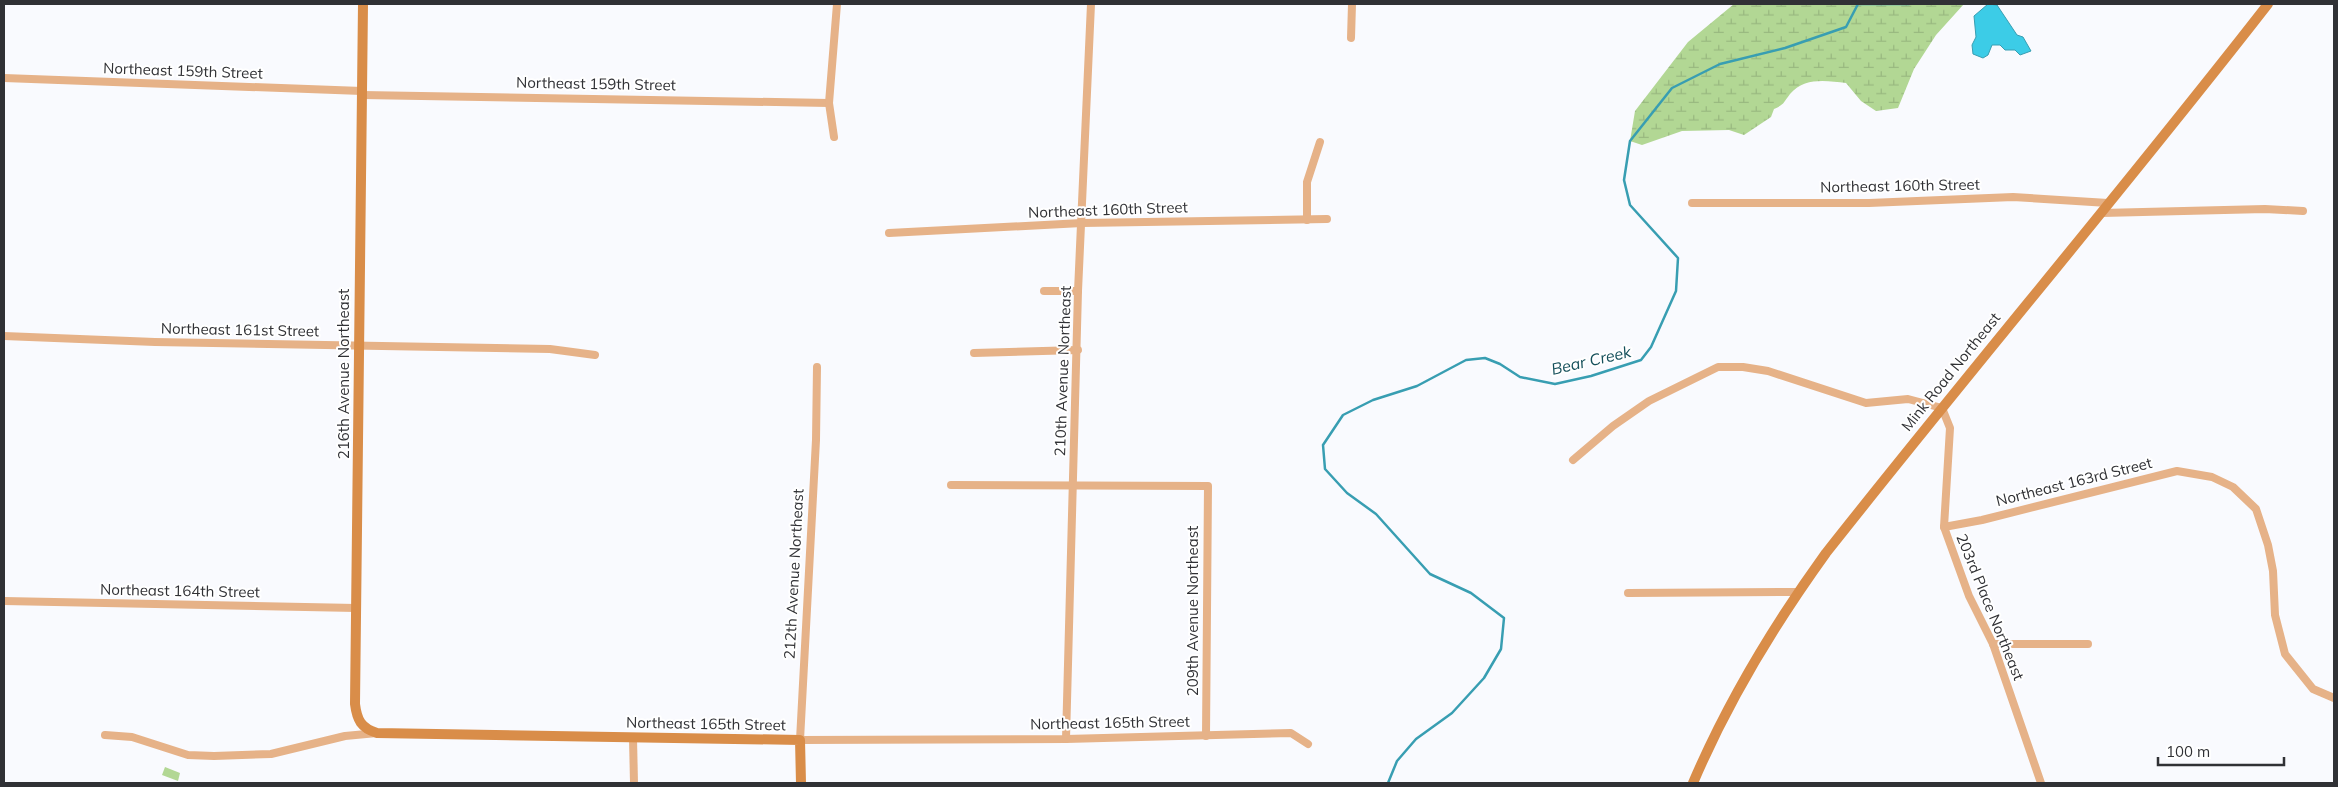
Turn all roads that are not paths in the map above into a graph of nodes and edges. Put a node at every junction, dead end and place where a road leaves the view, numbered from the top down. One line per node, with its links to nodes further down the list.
1 (363, 4): 8 (street, 216th Avenue Northeast)
2 (837, 4): 9 (street)
3 (1091, 4): 18 (street, 210th Avenue Northeast)
4 (1352, 4): 6 (street)
5 (2268, 4): 13 (street, Mink Road Northeast)
6 (1351, 38)
7 (4, 78): 8 (street, Northeast 159th Street)
8 (362, 93): 9 (street, Northeast 159th Street); 23 (street, 216th Avenue Northeast)
9 (829, 103): 10 (street)
10 (834, 137)
11 (1320, 142): 17 (street)
12 (1692, 203): 13 (street, Northeast 160th Street)
13 (2108, 203): 15 (street, Mink Road Northeast)
14 (2304, 211): 15 (street)
15 (2102, 213): 28 (street, Mink Road Northeast)
16 (1327, 219): 17 (street, Northeast 160th Street)
17 (1307, 220): 18 (street, Northeast 160th Street)
18 (1082, 223): 19 (street, Northeast 160th Street); 20 (street, 210th Avenue Northeast)
19 (890, 232)
20 (1078, 290): 21 (street); 24 (street, 210th Avenue Northeast)
21 (1044, 291)
22 (4, 336): 23 (street, Northeast 161st Street)
23 (360, 346): 26 (street, Northeast 161st Street); 36 (street, 216th Avenue Northeast)
24 (1078, 350): 25 (street); 31 (street, 210th Avenue Northeast)
25 (974, 353)
26 (595, 355)
27 (817, 367): 45 (street, 212th Avenue Northeast)
28 (1942, 408): 29 (street); 32 (street, 203rd Place Northeast); 33 (street, Mink Road Northeast)
29 (1573, 460)
30 (951, 485): 31 (street)
31 (1073, 486): 42 (street, 209th Avenue Northeast); 44 (street, 210th Avenue Northeast)
32 (1944, 527): 37 (street, 203rd Place Northeast); 39 (street, Northeast 163rd Street)
33 (1798, 592): 34 (street); 49 (street, Mink Road Northeast)
34 (1628, 593)
35 (4, 601): 36 (street, Northeast 164th Street)
36 (356, 608): 40 (street, 216th Avenue Northeast)
37 (1992, 644): 38 (street); 50 (street, 203rd Place Northeast)
38 (2088, 644)
39 (2334, 698)
40 (377, 733): 41 (street, Northeast 165th Street); 43 (street, Northeast 165th Street)
41 (105, 735)
42 (1206, 736): 44 (street, Northeast 165th Street); 46 (street, Northeast 165th Street)
43 (633, 738): 45 (street, Northeast 165th Street); 47 (street)
44 (1066, 739): 45 (street, Northeast 165th Street)
45 (800, 740): 48 (street, 212th Avenue Northeast)
46 (1308, 744)
47 (634, 783)
48 (800, 783)
49 (1693, 783)
50 (2041, 783)

